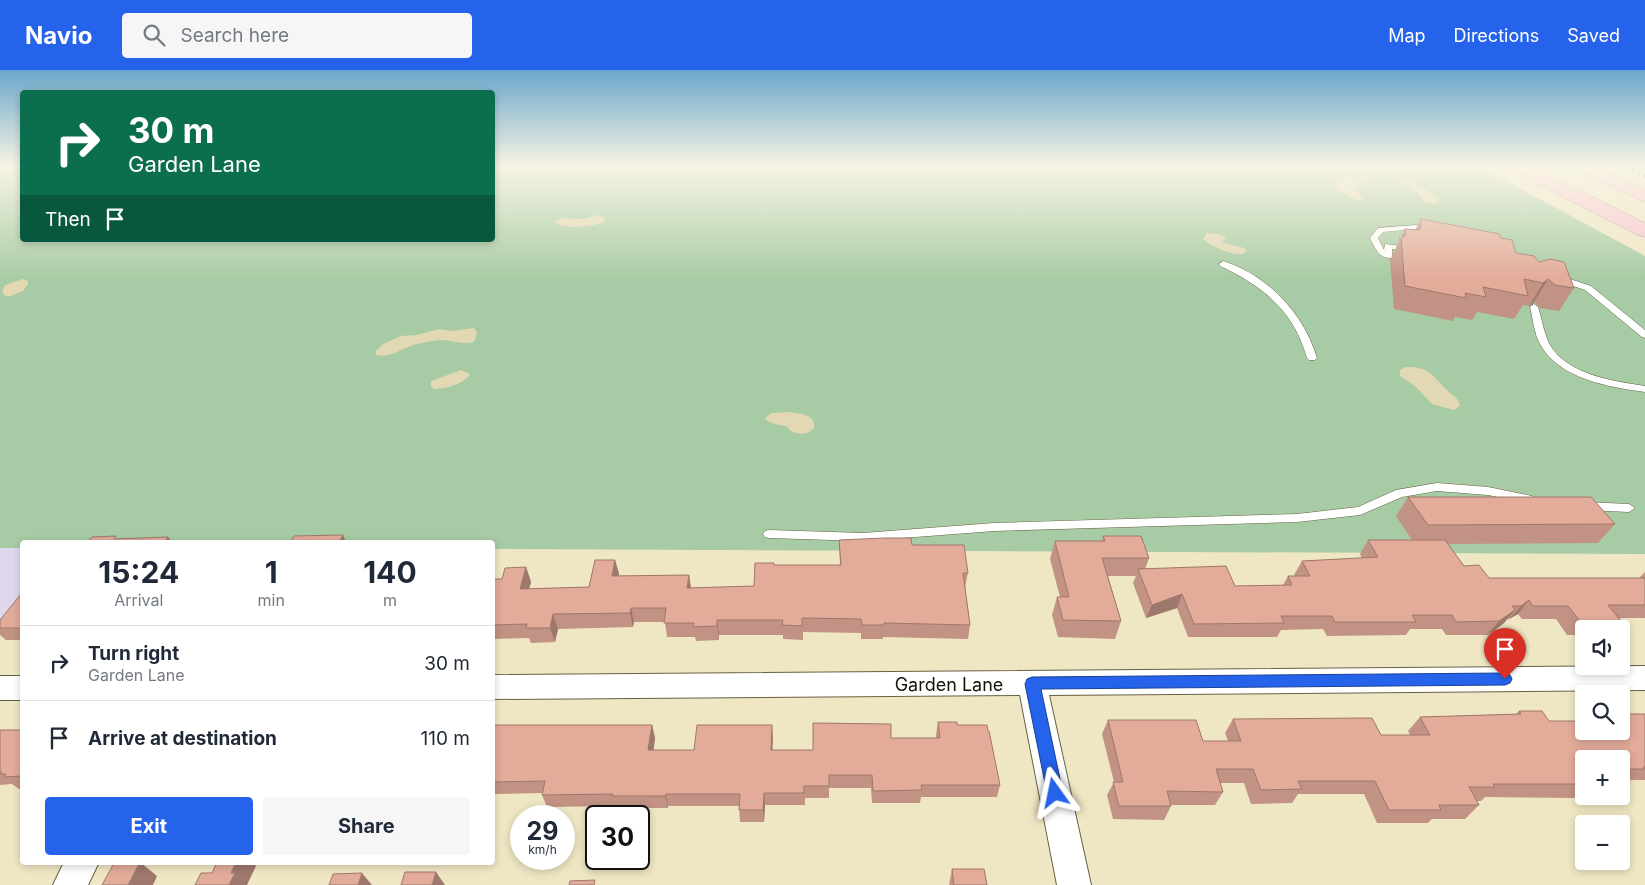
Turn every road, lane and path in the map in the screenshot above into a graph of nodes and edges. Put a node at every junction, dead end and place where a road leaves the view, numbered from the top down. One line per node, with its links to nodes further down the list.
1 (1591, 204): 2 (highway)
2 (1645, 231)
3 (1481, 236): 3 (lane)
4 (1223, 264): 8 (lane)
5 (1546, 276): 7 (lane)
6 (1534, 307): 9 (lane)
7 (1645, 335)
8 (1312, 358)
9 (1645, 389)
10 (1543, 501): 13 (lane)
11 (1569, 505): 12 (lane)
12 (1630, 508)
13 (770, 534)
14 (1645, 678): 15 (street, Garden Lane)
15 (1032, 684): 16 (street, Garden Lane); 21 (street)
16 (495, 687)
17 (0, 688): 18 (street)
18 (20, 688)
19 (81, 865): 20 (street)
20 (70, 885)
21 (1074, 885)

